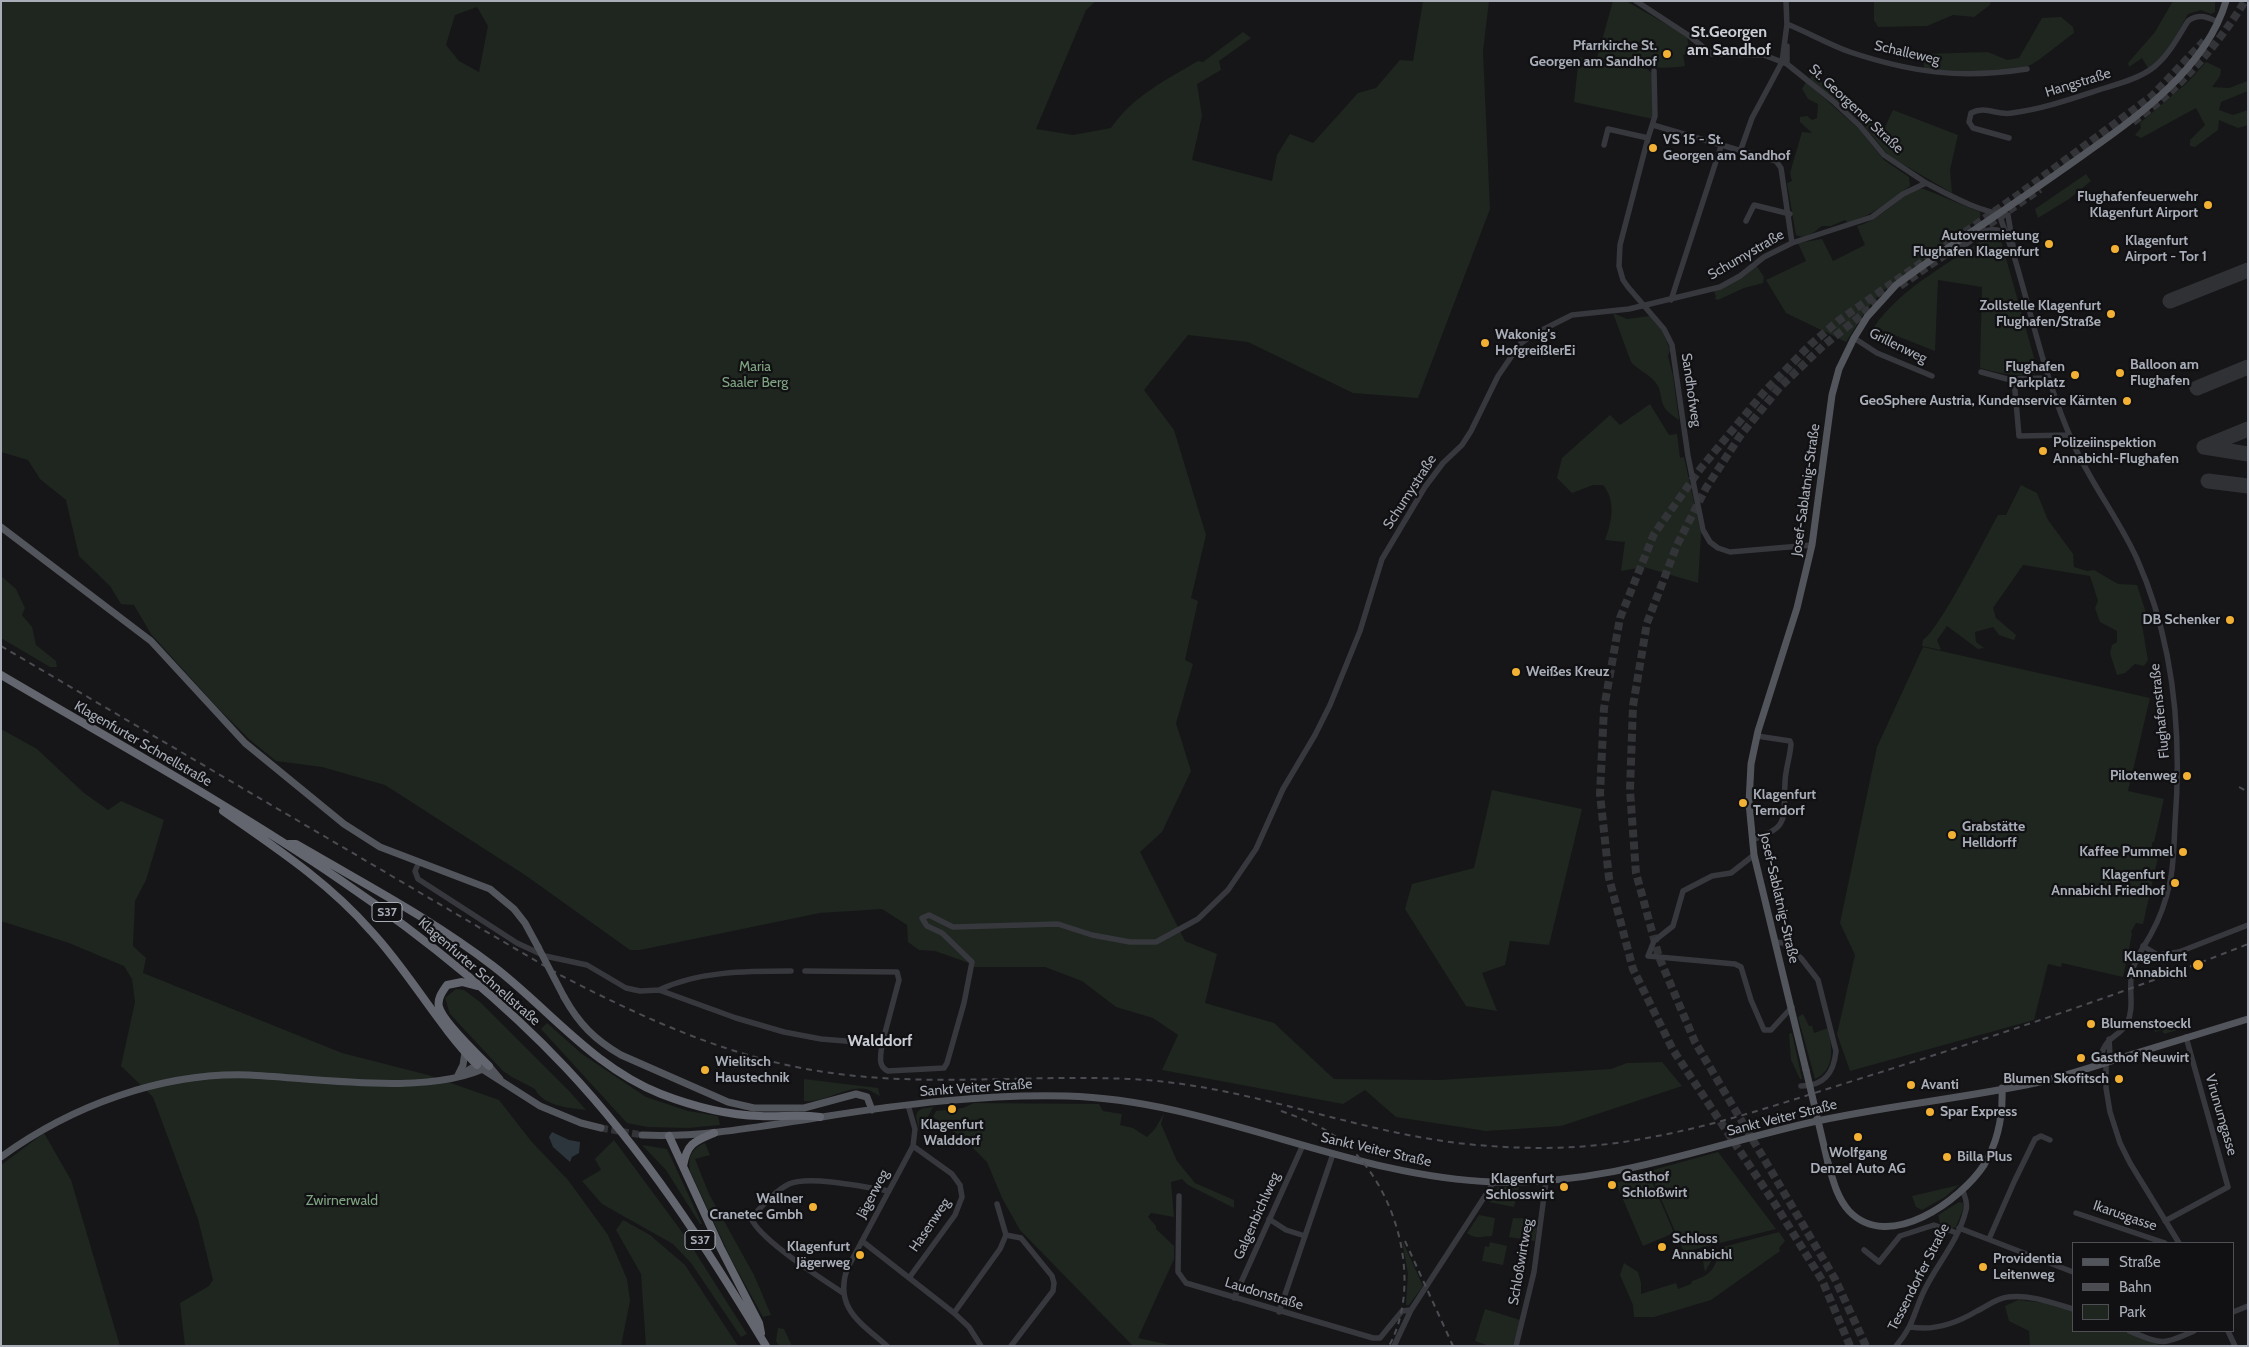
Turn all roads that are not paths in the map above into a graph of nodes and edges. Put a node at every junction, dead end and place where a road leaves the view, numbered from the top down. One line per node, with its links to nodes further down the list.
1 (1636, 1): 6 (street, St. Georgener Straße)
2 (1786, 1): 5 (street)
3 (2226, 1): 4 (main road, Josef-Sablatnig-Straße)
4 (2218, 22): 11 (street, Hangstraße); 17 (main road, Josef-Sablatnig-Straße)
5 (1787, 24): 6 (street); 7 (street, Schalleweg)
6 (1784, 63): 14 (street); 15 (street, St. Georgener Straße)
7 (2027, 69)
8 (1654, 70): 9 (street, Sandhofweg)
9 (1653, 125): 10 (street, Sandhofweg); 12 (street)
10 (1648, 138): 13 (street); 24 (street, Sandhofweg)
11 (2009, 138)
12 (1722, 144): 14 (street); 23 (street)
13 (1604, 145)
14 (1741, 149): 16 (street)
15 (1926, 183): 17 (street); 20 (street, Schumystraße)
16 (1790, 214): 18 (street); 20 (street)
17 (1999, 214): 19 (street, Flughafenstraße); 21 (main road, Josef-Sablatnig-Straße); 22 (street, Flughafenstraße)
18 (1746, 221)
19 (2007, 236): 21 (street); 22 (street, Flughafenstraße)
20 (1792, 243): 23 (street, Schumystraße)
21 (1937, 256): 25 (main road, Josef-Sablatnig-Straße)
22 (2014, 258): 28 (street, Flughafenstraße)
23 (1671, 300): 24 (street, Schumystraße)
24 (1645, 306): 32 (street, Sandhofweg); 50 (street, Schumystraße)
25 (1854, 338): 27 (street, Grillenweg); 32 (main road, Josef-Sablatnig-Straße)
26 (1981, 372): 29 (street)
27 (1932, 376)
28 (2048, 378): 29 (street); 30 (street, Flughafenstraße)
29 (2014, 379): 30 (street)
30 (2070, 434): 42 (street, Flughafenstraße)
31 (1, 527): 39 (main road)
32 (1812, 545): 34 (main road, Josef-Sablatnig-Straße)
33 (1, 675): 35 (highway, Klagenfurter Schnellstraße / S37)
34 (1757, 736): 36 (main road, Josef-Sablatnig-Straße); 36 (street)
35 (210, 798): 37 (highway, Klagenfurter Schnellstraße / S37); 51 (highway)
36 (1752, 840): 38 (main road, Josef-Sablatnig-Straße)
37 (286, 844): 45 (highway, Klagenfurter Schnellstraße / S37); 59 (highway)
38 (1754, 855): 41 (main road, Josef-Sablatnig-Straße); 47 (street)
39 (419, 862): 46 (street); 58 (main road, bridge)
40 (2248, 925): 42 (street)
41 (1776, 942): 47 (main road, Josef-Sablatnig-Straße); 55 (street)
42 (2143, 946): 52 (street, Flughafenstraße)
43 (791, 971): 46 (street)
44 (805, 971): 50 (street)
45 (481, 987): 53 (highway); 101 (highway, Klagenfurter Schnellstraße / S37)
46 (659, 990): 50 (street)
47 (1792, 1007): 73 (main road, Josef-Sablatnig-Straße, bridge)
48 (2248, 1019): 49 (main road, Sankt Veiter Straße)
49 (2186, 1037): 52 (main road, Sankt Veiter Straße); 78 (street, Virunumgasse)
50 (882, 1044)
51 (465, 1052): 53 (highway); 54 (main road)
52 (2106, 1062): 56 (main road, Sankt Veiter Straße); 78 (street, Flughafenstraße)
53 (483, 1067): 54 (main road); 60 (main road)
54 (457, 1076): 68 (main road)
55 (1801, 1086)
56 (2002, 1088): 70 (main road, Sankt Veiter Straße); 73 (main road, Josef-Sablatnig-Straße)
57 (908, 1105): 58 (main road, Sankt Veiter Straße); 65 (main road, Sankt Veiter Straße); 66 (street, Jägerweg)
58 (872, 1110): 59 (main road, Sankt Veiter Straße)
59 (820, 1117): 61 (main road, Sankt Veiter Straße)
60 (601, 1128)
61 (714, 1133): 63 (main road, Sankt Veiter Straße); 69 (highway)
62 (642, 1135): 63 (main road, Sankt Veiter Straße)
63 (669, 1136): 69 (highway)
64 (2050, 1140): 82 (street)
65 (1303, 1145): 67 (main road, Sankt Veiter Straße); 77 (street, Galgenbichlweg)
66 (913, 1146): 72 (street, Jägerweg); 88 (street, Hasenweg)
67 (1333, 1154): 71 (main road, Sankt Veiter Straße); 81 (street)
68 (1, 1157)
69 (683, 1166): 101 (highway)
70 (1546, 1181): 71 (main road, Sankt Veiter Straße); 107 (street, Schloßwirtweg)
71 (1494, 1182): 93 (street, Laudonstraße)
72 (889, 1190): 83 (street, Jägerweg); 89 (street)
73 (1963, 1191): 79 (street, Tessendorfer Straße)
74 (1179, 1196): 90 (street, Laudonstraße)
75 (997, 1204): 80 (street)
76 (2076, 1213): 85 (street, Ikarusgasse)
77 (1269, 1220): 81 (street); 90 (street, Galgenbichlweg)
78 (2165, 1221): 84 (street, Flughafenstraße)
79 (1958, 1230): 82 (street); 86 (street); 97 (street, Tessendorfer Straße)
80 (1006, 1235): 96 (street); 105 (street)
81 (1305, 1236): 94 (street)
82 (1989, 1239): 87 (street)
83 (862, 1241): 88 (street); 89 (street, Jägerweg)
84 (2178, 1241)
85 (2162, 1242)
86 (1864, 1250)
87 (2072, 1272)
88 (909, 1278): 96 (street)
89 (843, 1293): 103 (street)
90 (1234, 1298): 94 (street, Laudonstraße)
91 (2248, 1306): 95 (street)
92 (2072, 1309): 97 (street)
93 (1412, 1310): 94 (street, Laudonstraße); 106 (street, Laudonstraße)
94 (1279, 1312)
95 (2234, 1312)
96 (954, 1313): 104 (street)
97 (1911, 1327): 108 (street, Tessendorfer Straße)
98 (2132, 1332): 99 (street)
99 (2191, 1332)
100 (2228, 1332): 109 (street)
101 (762, 1338): 102 (highway, Klagenfurter Schnellstraße / S37)
102 (766, 1346)
103 (887, 1346)
104 (981, 1346)
105 (1011, 1346)
106 (1394, 1346)
107 (1516, 1346)
108 (1896, 1346)
109 (2235, 1346)

